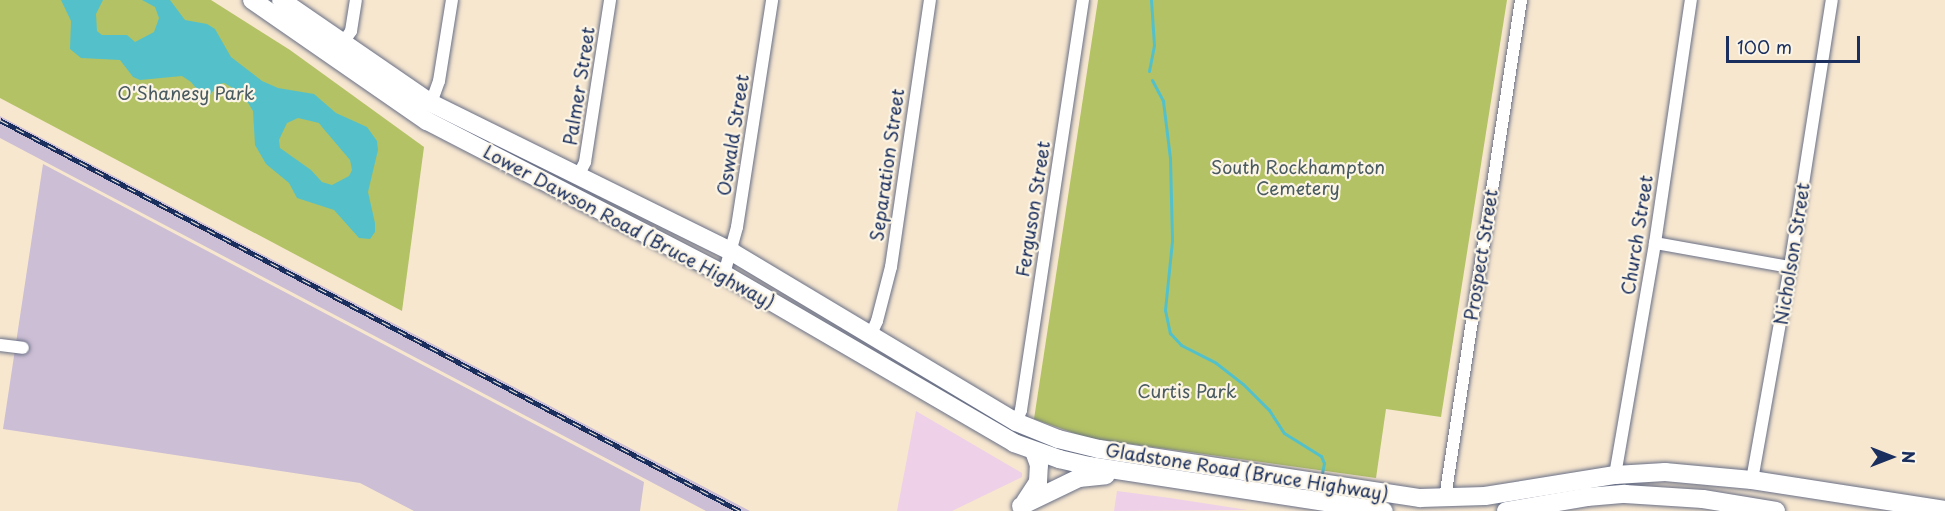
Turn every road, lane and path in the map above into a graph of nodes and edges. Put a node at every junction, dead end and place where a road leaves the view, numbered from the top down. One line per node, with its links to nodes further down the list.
1 (252, 0): 18 (highway, Lower Dawson Road (Bruce Highway))
2 (280, 0): 12 (highway, Lower Dawson Road (Bruce Highway))
3 (356, 0): 12 (street)
4 (452, 0): 13 (street)
5 (610, 0): 14 (street, Palmer Street)
6 (772, 0): 16 (street, Oswald Street)
7 (930, 0): 19 (street, Separation Street)
8 (1083, 0): 22 (street, Ferguson Street)
9 (1521, 0): 28 (street, Prospect Street)
10 (1690, 0): 15 (street, Church Street)
11 (1832, 0): 17 (street, Nicholson Street)
12 (342, 44): 13 (highway, Lower Dawson Road (Bruce Highway))
13 (431, 103): 14 (highway, Lower Dawson Road (Bruce Highway))
14 (578, 176): 16 (highway, Lower Dawson Road (Bruce Highway))
15 (1655, 243): 17 (street); 26 (street, Church Street)
16 (732, 252): 18 (street, Oswald Street); 19 (highway, Lower Dawson Road (Bruce Highway))
17 (1790, 267): 27 (street, Nicholson Street)
18 (724, 274): 23 (highway, Lower Dawson Road (Bruce Highway))
19 (871, 334): 22 (highway, Lower Dawson Road (Bruce Highway))
20 (0, 345): 21 (street)
21 (23, 348)
22 (1016, 422): 28 (highway, Gladstone Road (Bruce Highway))
23 (1014, 443): 24 (highway, Gladstone Road (Bruce Highway))
24 (1035, 451): 25 (highway, Gladstone Road (Bruce Highway)); 30 (highway)
25 (1138, 474): 30 (highway); 32 (highway, Gladstone Road (Bruce Highway))
26 (1615, 475): 27 (highway, Gladstone Road (Bruce Highway)); 28 (highway, Gladstone Road (Bruce Highway))
27 (1752, 480): 29 (highway, Nicholson Street); 31 (highway, Gladstone Road (Bruce Highway))
28 (1444, 505)
29 (1748, 507): 33 (highway); 34 (highway)
30 (1016, 508)
31 (1945, 510)
32 (1384, 511)
33 (1506, 511)
34 (1776, 511)

